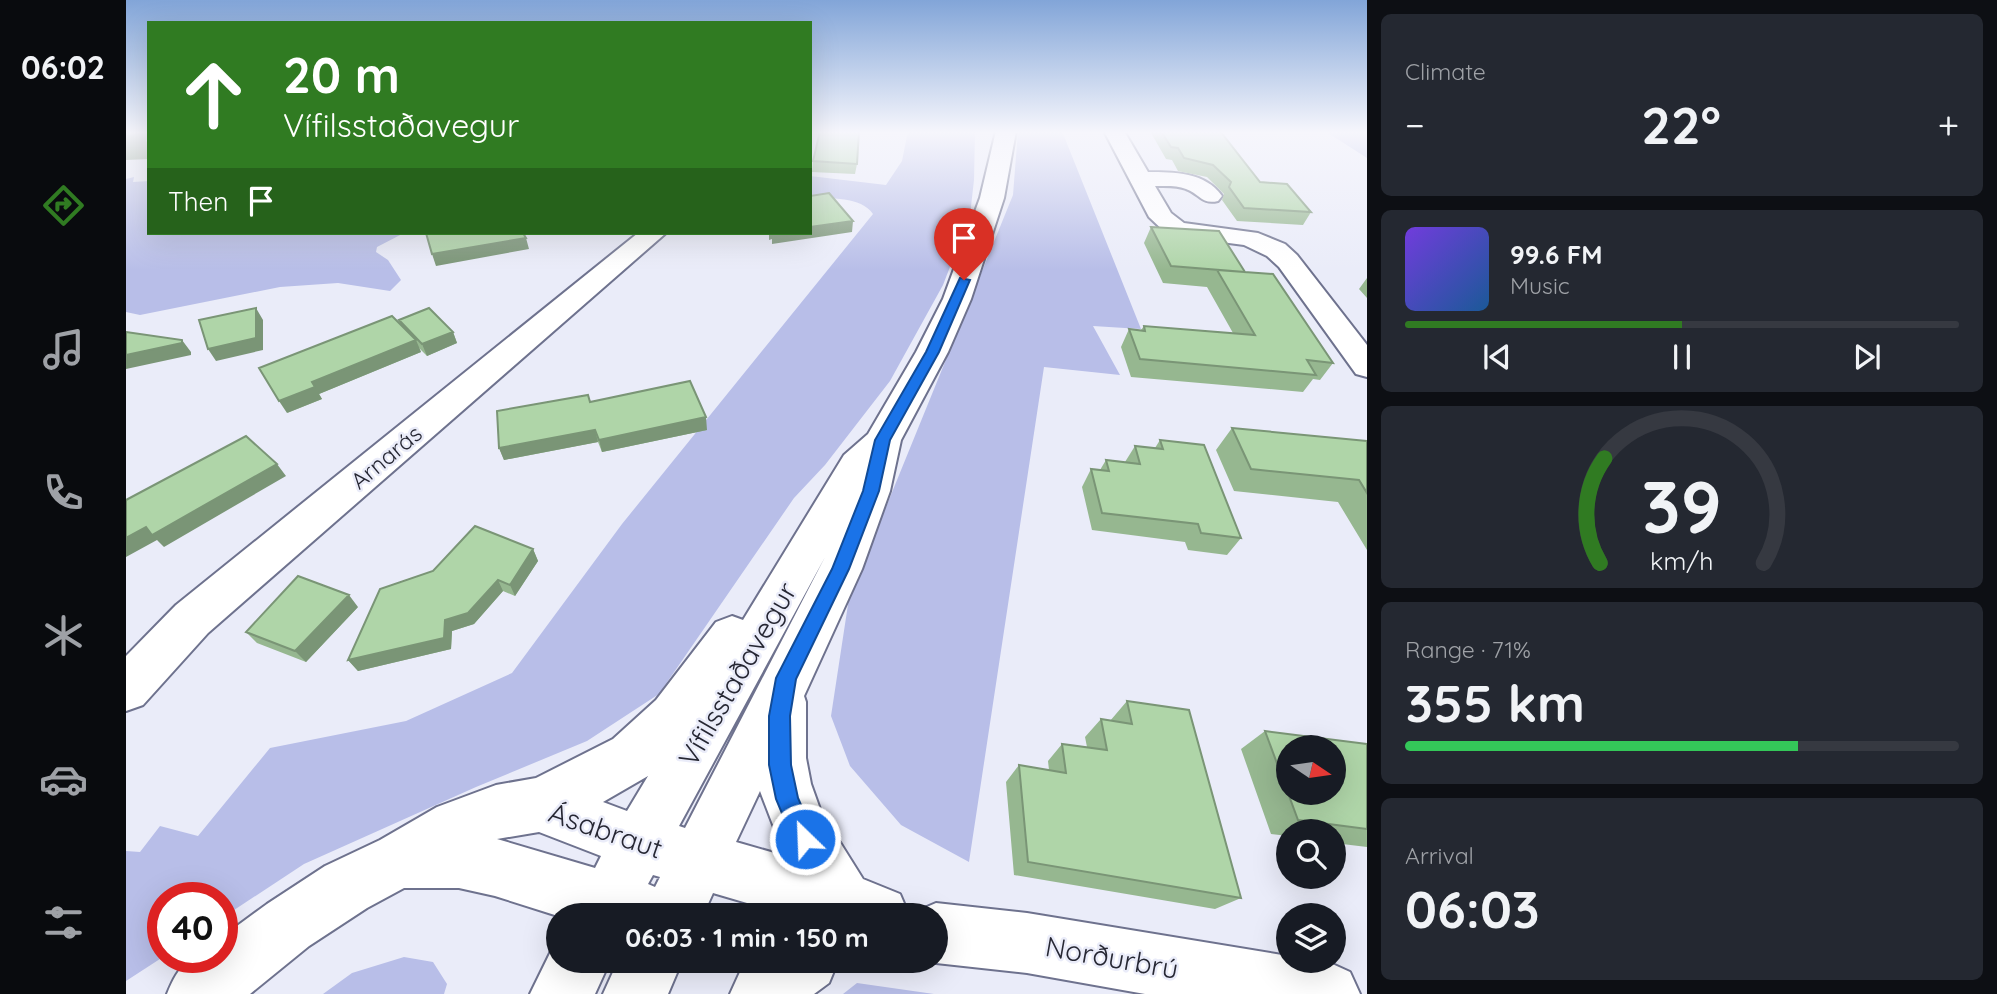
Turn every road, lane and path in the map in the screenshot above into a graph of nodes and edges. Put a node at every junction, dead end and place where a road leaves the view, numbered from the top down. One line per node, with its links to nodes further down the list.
1 (996, 177): 6 (street, Vífilsstaðavegur)
2 (1140, 178): 3 (street); 5 (street)
3 (1210, 196)
4 (651, 235): 9 (street, Arnarás)
5 (1367, 367)
6 (883, 440): 7 (street, Vífilsstaðavegur); 8 (street, Vífilsstaðavegur)
7 (787, 586): 10 (street); 11 (street, Vífilsstaðavegur)
8 (786, 678): 13 (street, Vífilsstaðavegur); 18 (street)
9 (126, 689)
10 (540, 805): 11 (street, Ásabraut); 12 (street, Ásabraut)
11 (639, 843): 13 (street, Ásabraut); 15 (street, Vífilsstaðavegur)
12 (400, 860): 14 (street, Ásabraut); 23 (street, Ásabraut)
13 (698, 861): 16 (street, Vífilsstaðavegur); 17 (street)
14 (597, 903)
15 (622, 903)
16 (679, 903)
17 (841, 903)
18 (856, 903)
19 (948, 934): 27 (street, Norðurbrú)
20 (573, 973): 24 (street)
21 (645, 973): 25 (street)
22 (791, 973): 26 (street)
23 (199, 994)
24 (562, 994)
25 (635, 994)
26 (762, 994)
27 (1328, 994)

